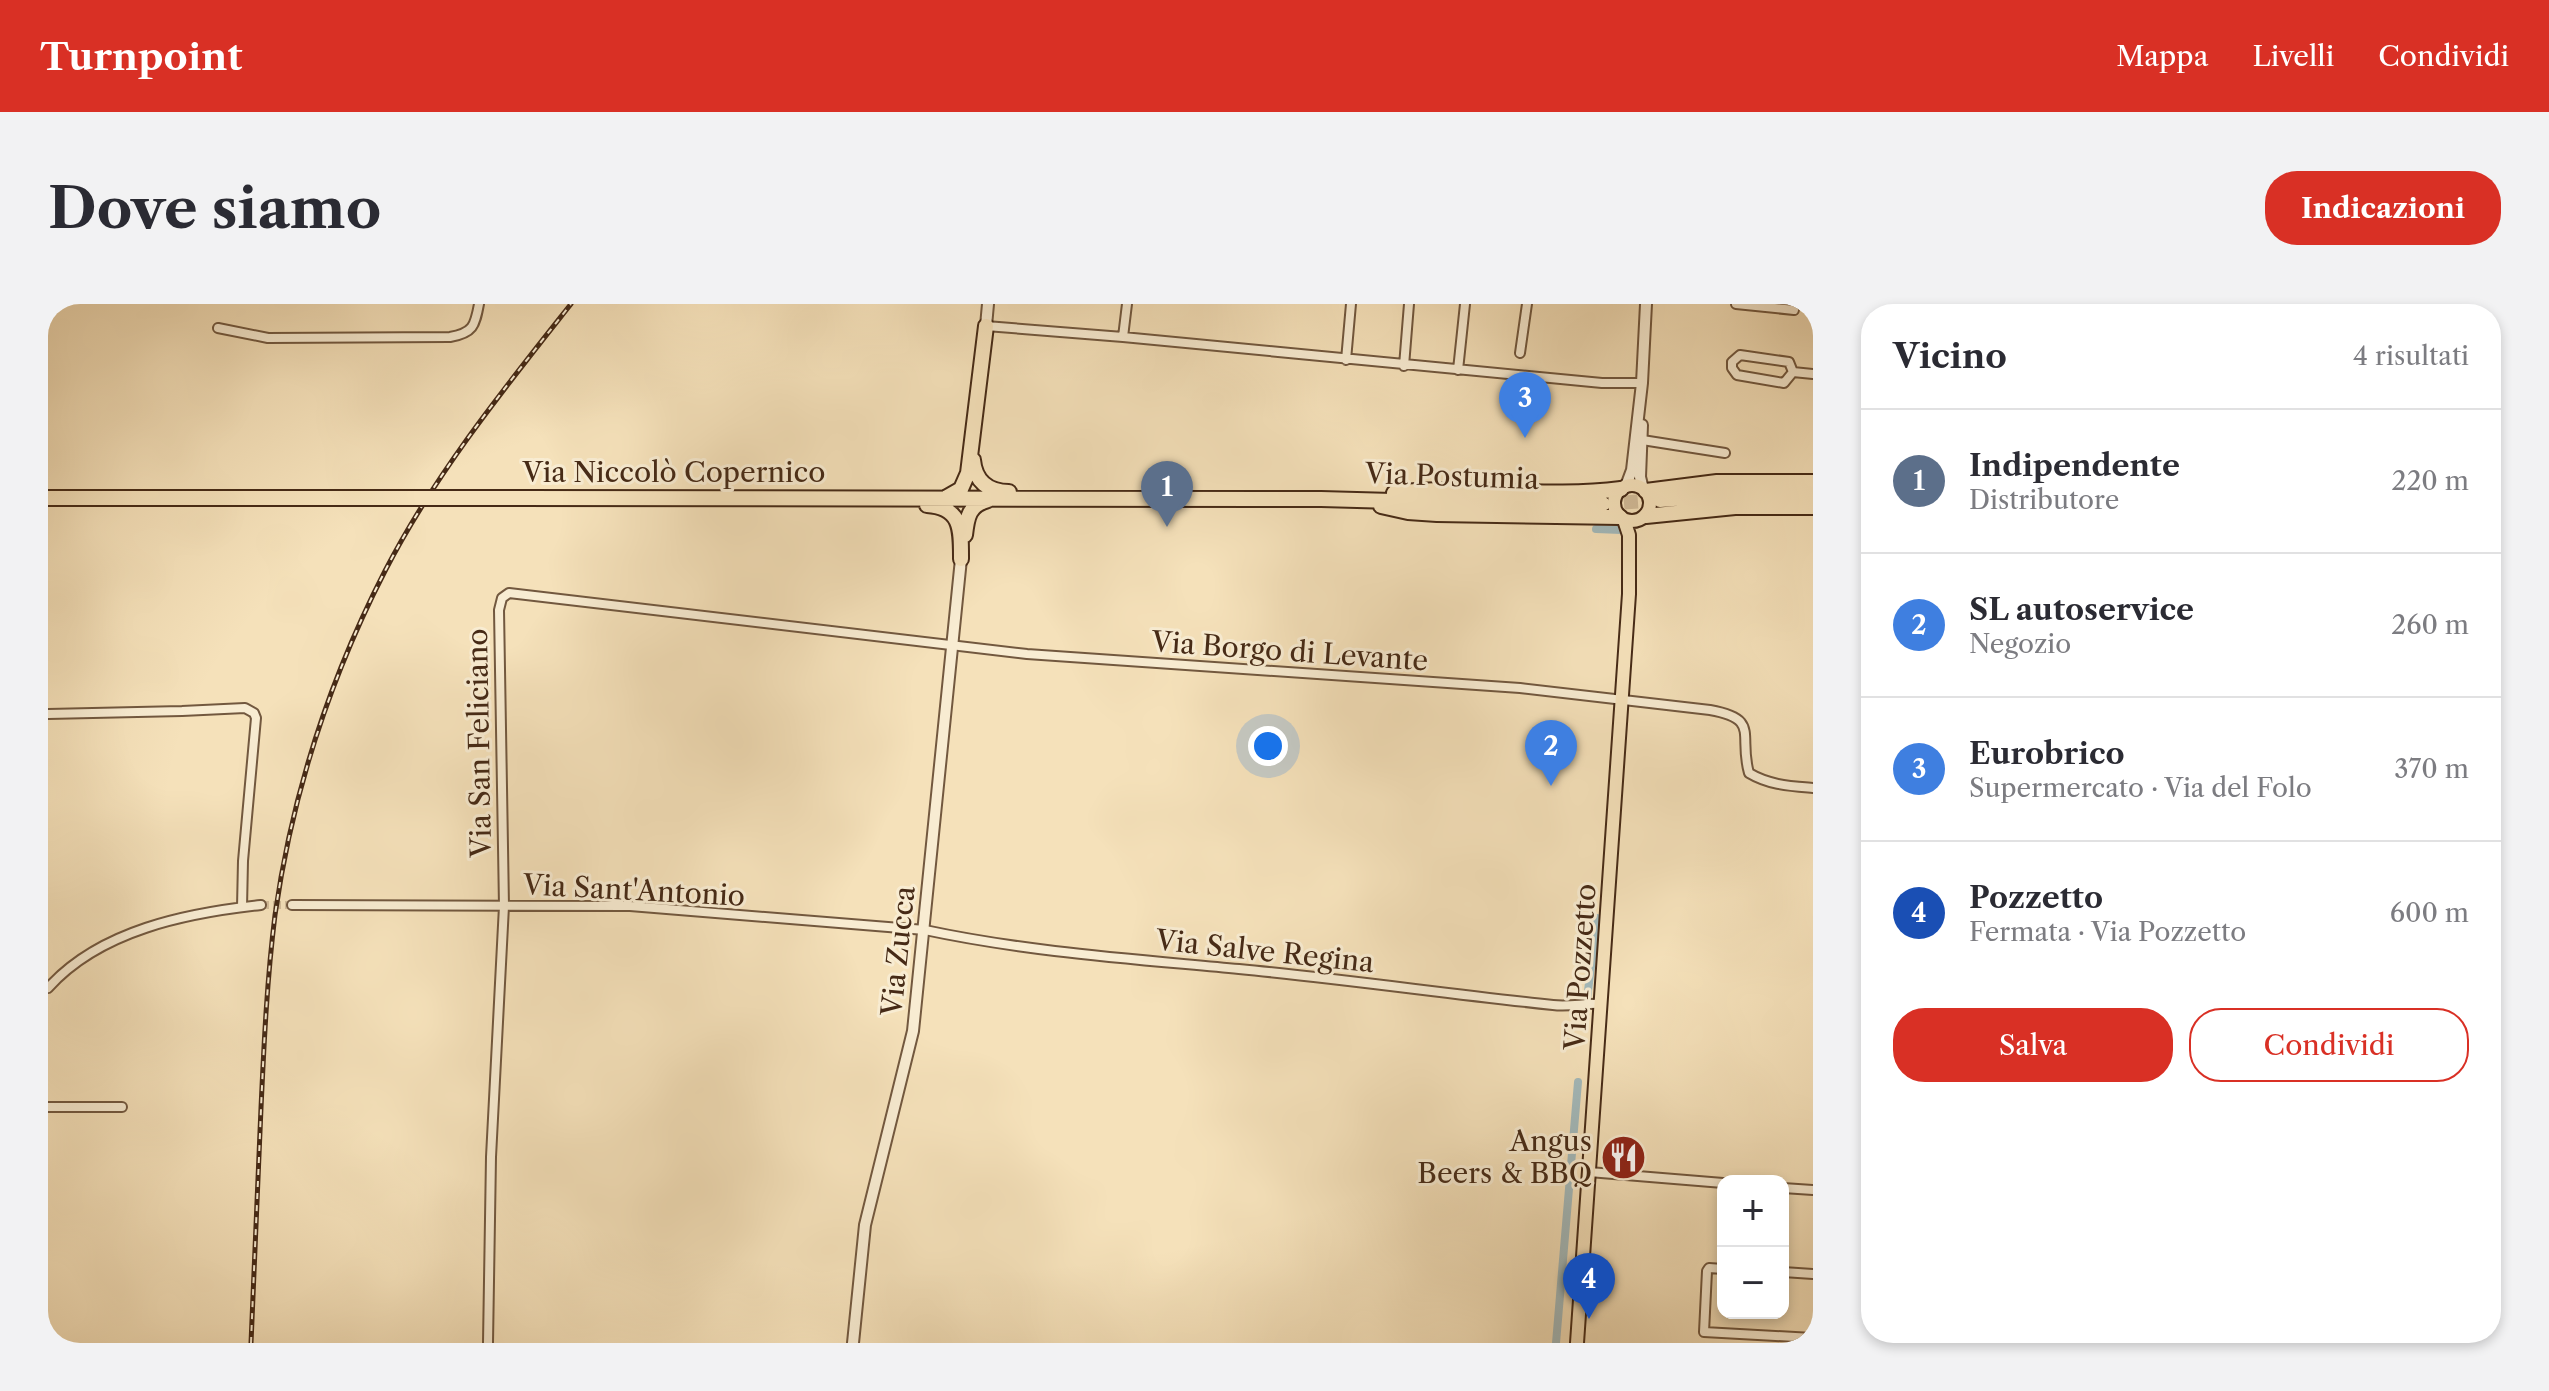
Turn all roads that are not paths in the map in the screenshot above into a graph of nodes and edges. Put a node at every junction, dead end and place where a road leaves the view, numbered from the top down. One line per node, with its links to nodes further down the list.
1 (479, 304): 12 (street)
2 (988, 304): 11 (street)
3 (1127, 304): 13 (street)
4 (1351, 304): 15 (street)
5 (1409, 304): 16 (street)
6 (1465, 304): 17 (street)
7 (1527, 304): 14 (street)
8 (1646, 304): 20 (street)
9 (1736, 304): 10 (street)
10 (1794, 310)
11 (986, 326): 13 (street); 22 (highway)
12 (218, 328)
13 (1123, 337): 15 (street)
14 (1520, 353)
15 (1346, 360): 16 (street)
16 (1404, 366): 17 (street)
17 (1458, 370): 20 (street)
18 (1793, 372): 18 (street); 19 (street)
19 (1813, 374)
20 (1642, 383): 21 (street)
21 (1639, 439): 23 (street); 25 (street); 26 (street)
22 (973, 450): 30 (highway); 32 (highway)
23 (1725, 453)
24 (1813, 482): 26 (highway)
25 (1623, 488): 26 (main road); 34 (highway); 39 (main road)
26 (1644, 490): 38 (main road)
27 (1813, 495): 35 (highway)
28 (48, 498): 29 (highway, Via Niccolò Copernico, bridge)
29 (859, 498): 30 (highway, Via Niccolò Copernico); 40 (highway)
30 (943, 498): 31 (highway, Via Niccolò Copernico)
31 (997, 498): 32 (highway, Via Niccolò Copernico); 40 (highway)
32 (1073, 498): 33 (highway, Via Niccolò Copernico)
33 (1300, 499): 34 (highway, Via Postumia)
34 (1321, 499): 36 (highway, Via Postumia); 39 (highway)
35 (1660, 500)
36 (1603, 504)
37 (1813, 507): 38 (highway)
38 (1645, 517): 39 (main road); 41 (main road, Via Pozzetto)
39 (1622, 518): 41 (main road, Via Pozzetto)
40 (961, 559): 42 (street, Via Zucca)
41 (1629, 594): 43 (main road, Via Pozzetto)
42 (954, 644): 43 (street, Via Borgo di Levante); 48 (street, Via San Feliciano); 50 (street, Via Zucca)
43 (1623, 699): 45 (street, Via Borgo di Levante); 52 (main road, Via Pozzetto)
44 (48, 714): 49 (street)
45 (1813, 788)
46 (261, 905): 49 (street)
47 (292, 905): 48 (street, Via Sant'Antonio)
48 (504, 906): 50 (street, Via Sant'Antonio); 63 (street, Via San Feliciano)
49 (242, 907): 51 (street)
50 (925, 930): 52 (street, Via Salve Regina); 64 (street, Via Zucca)
51 (48, 988)
52 (1602, 1004): 55 (main road, Via Pozzetto)
53 (48, 1107): 54 (street)
54 (122, 1107)
55 (1589, 1172): 56 (street); 65 (main road, Via Pozzetto)
56 (1717, 1183)
57 (1789, 1188): 58 (street)
58 (1813, 1190)
59 (1717, 1269): 62 (street)
60 (1789, 1272): 61 (street)
61 (1813, 1274)
62 (1813, 1338)
63 (488, 1343)
64 (853, 1343)
65 (1577, 1343)

